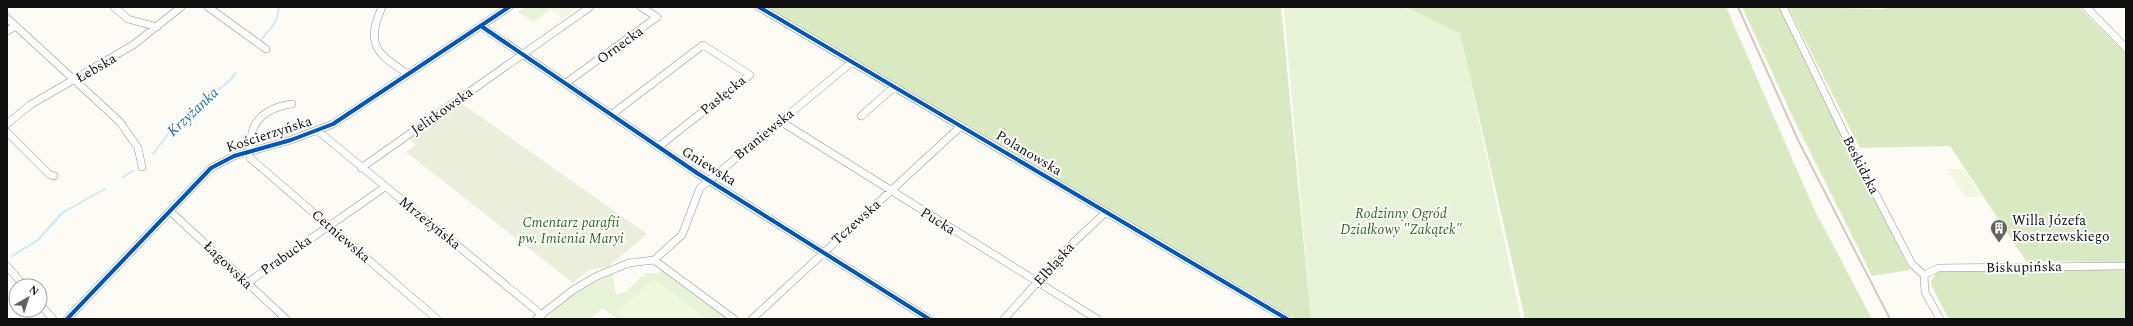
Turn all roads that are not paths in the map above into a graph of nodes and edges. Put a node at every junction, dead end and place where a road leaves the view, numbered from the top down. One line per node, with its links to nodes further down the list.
1 (114, 7): 14 (street)
2 (181, 7): 14 (street, Łebska)
3 (208, 7): 17 (street)
4 (382, 7): 20 (street)
5 (509, 7): 13 (street, Kościerzyńska)
6 (590, 7): 18 (street)
7 (641, 7): 22 (street, Ornecka)
8 (759, 7): 19 (street, Polanowska)
9 (1783, 7): 47 (street, Beskidzka)
10 (2086, 7): 16 (street)
11 (7, 18): 12 (street)
12 (16, 26): 15 (street); 21 (street)
13 (481, 26): 18 (street, Gniewska); 20 (street, Kościerzyńska)
14 (157, 27): 21 (street, Łebska)
15 (7, 31)
16 (2126, 48)
17 (266, 49)
18 (522, 54): 22 (street, Gniewska); 35 (street, Jelitkowska)
19 (852, 62): 23 (street, Polanowska); 27 (street, Braniewska)
20 (408, 74): 30 (street, Kościerzyńska)
21 (74, 80): 28 (street, Łebska); 34 (street)
22 (566, 84): 25 (street, Gniewska)
23 (894, 87): 26 (street); 29 (street, Polanowska)
24 (292, 104): 33 (street, Kościerzyńska)
25 (611, 115): 32 (street, Gniewska); 32 (street, Pasłęcka)
26 (861, 116)
27 (780, 121): 37 (street, Braniewska); 39 (street, Pucka)
28 (7, 124)
29 (961, 126): 39 (street, Tczewska); 41 (street, Polanowska)
30 (318, 131): 33 (street, Kościerzyńska); 35 (street, Mrzeżyńska)
31 (7, 132): 36 (street)
32 (658, 147): 37 (street, Gniewska)
33 (251, 151): 40 (street, Kościerzyńska); 42 (street, Cetniewska)
34 (142, 167)
35 (361, 168): 38 (street, Mrzeżyńska)
36 (54, 176)
37 (708, 180): 43 (street, Gniewska); 44 (street, Braniewska)
38 (385, 187): 42 (street, Prabucka); 51 (street, Mrzeżyńska)
39 (891, 190): 43 (street, Tczewska); 50 (street, Pucka)
40 (170, 211): 49 (street, Łagowska); 52 (street, Kościerzyńska)
41 (1106, 212): 50 (street, Elbląska); 60 (street, Polanowska)
42 (329, 225): 49 (street, Prabucka); 54 (street, Cetniewska)
43 (824, 252): 56 (street, Tczewska); 57 (street, Gniewska)
44 (654, 260): 51 (street); 55 (street)
45 (7, 266): 48 (street)
46 (2126, 266): 47 (street, Biskupińska)
47 (1924, 275): 61 (street)
48 (17, 278)
49 (247, 283): 53 (street, Łagowska)
50 (1037, 284): 58 (street, Elbląska); 59 (street, Pucka)
51 (539, 318)
52 (67, 319)
53 (286, 319)
54 (436, 319)
55 (734, 319)
56 (752, 319)
57 (929, 319)
58 (1004, 319)
59 (1097, 319)
60 (1287, 319)
61 (1940, 319)

